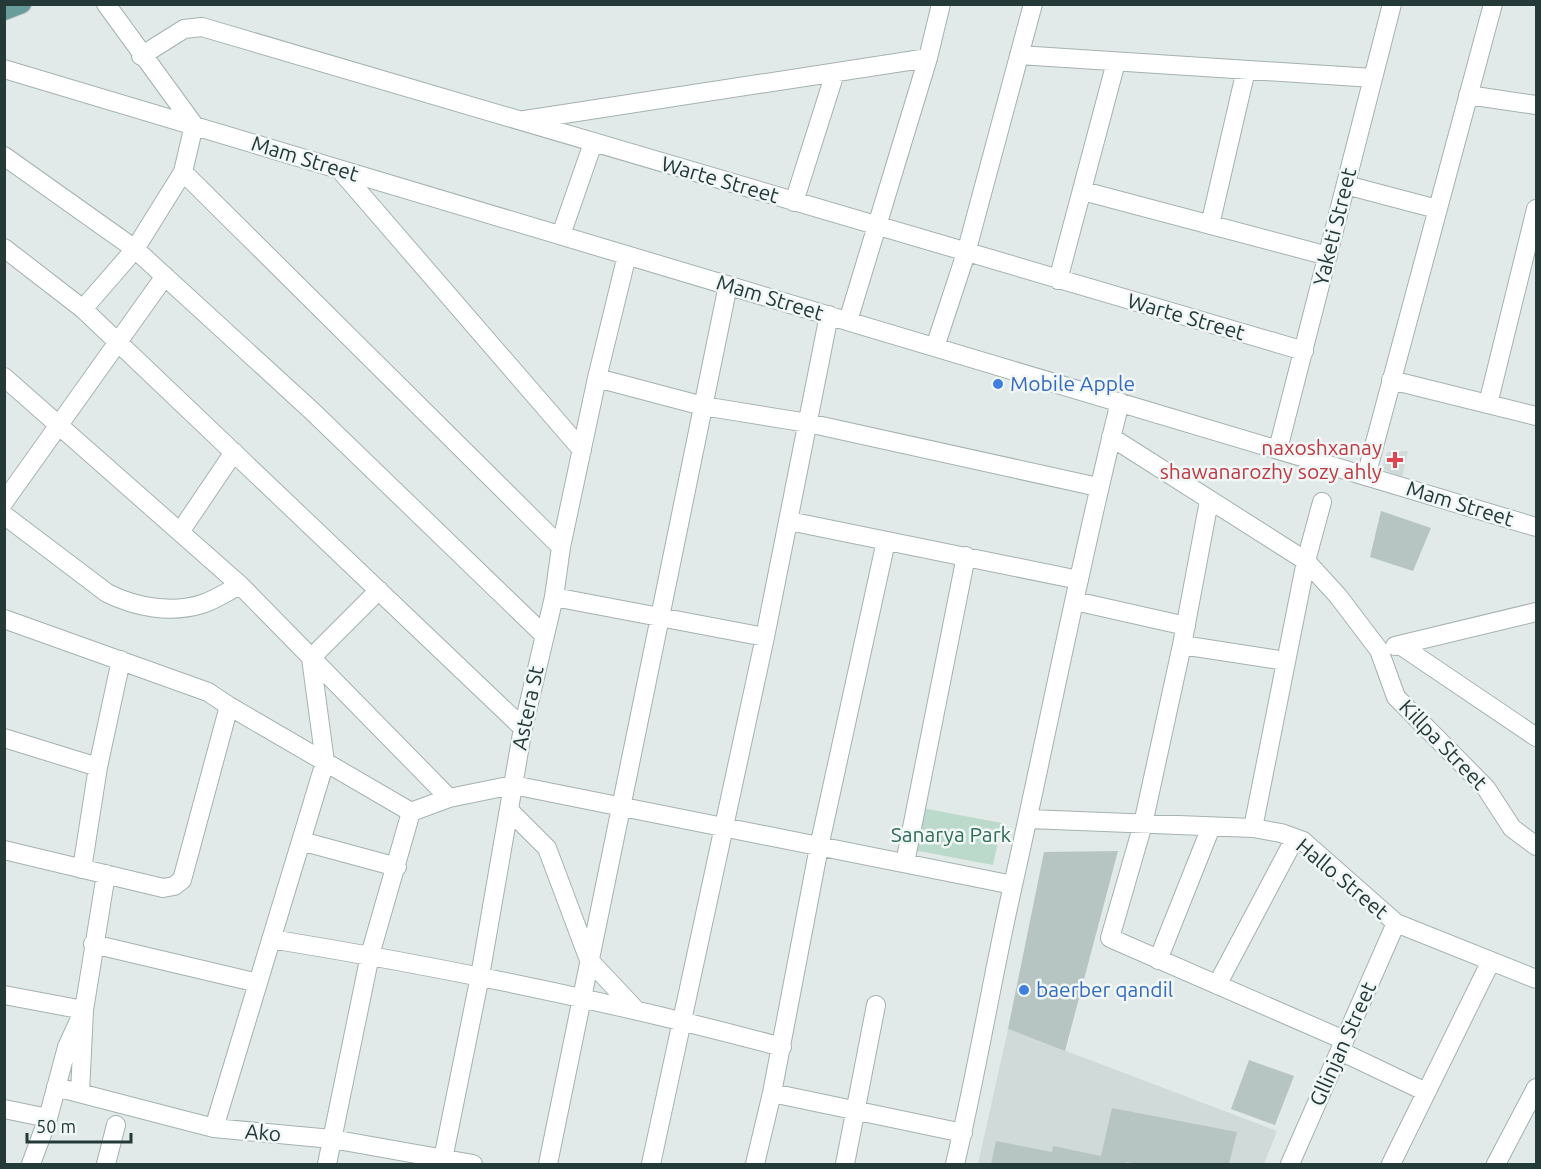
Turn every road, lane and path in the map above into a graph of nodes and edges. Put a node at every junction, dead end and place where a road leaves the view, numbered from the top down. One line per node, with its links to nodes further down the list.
1 (22, 4): 7 (main road)
2 (106, 4): 9 (street)
3 (941, 4): 10 (street)
4 (1033, 4): 8 (street)
5 (1392, 4): 15 (street, Yaketi Street)
6 (1492, 4): 16 (street)
7 (4, 11)
8 (1019, 55): 11 (street); 34 (street)
9 (141, 56): 18 (street, Warte Street); 19 (street)
10 (928, 58): 14 (street); 30 (street)
11 (1116, 62): 13 (street); 25 (street)
12 (4, 69): 19 (street, Mam Street)
13 (1246, 70): 15 (street); 29 (street)
14 (835, 73): 18 (street); 26 (street)
15 (1373, 78): 24 (street, Yaketi Street)
16 (1468, 95): 17 (street); 27 (street)
17 (1536, 105)
18 (520, 121): 20 (street, Warte Street)
19 (194, 125): 22 (street, Mam Street); 23 (street)
20 (593, 143): 26 (street, Warte Street); 31 (street)
21 (4, 156): 33 (street)
22 (340, 169): 31 (street, Mam Street); 57 (street)
23 (183, 172): 33 (street); 69 (street)
24 (1346, 184): 27 (street); 36 (street, Yaketi Street)
25 (1083, 191): 29 (street); 38 (street)
26 (794, 202): 30 (street, Warte Street)
27 (1437, 209): 48 (street)
28 (1536, 212): 50 (street)
29 (1210, 225): 36 (street)
30 (878, 227): 34 (street, Warte Street); 42 (street)
31 (561, 235): 35 (street, Mam Street)
32 (4, 248): 40 (street)
33 (135, 249): 37 (street); 40 (street)
34 (966, 253): 38 (street, Warte Street); 44 (street)
35 (627, 255): 39 (street, Mam Street); 47 (street, Astera St)
36 (1328, 256): 45 (street, Yaketi Street)
37 (165, 276): 43 (street); 81 (street)
38 (1058, 280): 45 (street, Warte Street)
39 (728, 285): 41 (street, Mam Street); 51 (street)
40 (83, 309): 43 (street)
41 (829, 315): 42 (street, Mam Street); 53 (street)
42 (848, 321): 44 (street, Mam Street)
43 (118, 342): 54 (street); 58 (street)
44 (935, 347): 49 (street, Mam Street)
45 (1304, 351): 56 (street, Yaketi Street)
46 (5, 377): 54 (street)
47 (597, 378): 51 (street); 57 (street, Astera St)
48 (1391, 380): 50 (street); 59 (street)
49 (1120, 402): 55 (street); 56 (street, Mam Street)
50 (1488, 404): 52 (street)
51 (703, 405): 53 (street); 78 (street)
52 (1536, 416)
53 (808, 423): 60 (street); 65 (street)
54 (59, 425): 62 (street); 67 (street)
55 (1111, 437): 60 (street); 61 (street, Killpa Street)
56 (1278, 449): 59 (street, Mam Street)
57 (582, 450): 69 (street, Astera St)
58 (234, 452): 67 (street); 74 (street)
59 (1366, 476): 66 (street, Mam Street)
60 (1098, 487): 72 (street)
61 (1209, 501): 71 (street, Killpa Street); 80 (street)
62 (4, 502)
63 (1322, 502): 71 (street)
64 (4, 515): 73 (street)
65 (789, 521): 68 (street); 82 (street)
66 (1536, 527)
67 (180, 532): 73 (street)
68 (886, 541): 70 (street); 108 (street)
69 (561, 547): 75 (street, Astera St)
70 (966, 556): 72 (street); 110 (street)
71 (1306, 561): 85 (street, Killpa Street); 88 (street)
72 (1080, 580): 76 (street)
73 (240, 585): 86 (street)
74 (379, 590): 86 (street); 90 (street)
75 (554, 597): 78 (street); 81 (street, Astera St)
76 (1075, 601): 80 (street); 100 (street)
77 (1536, 612): 84 (street)
78 (660, 617): 82 (street); 97 (street)
79 (4, 619): 87 (street)
80 (1186, 626): 83 (street)
81 (544, 635): 90 (street, Astera St)
82 (765, 637): 102 (street)
83 (1182, 645): 88 (street); 101 (street)
84 (1400, 645): 85 (street); 91 (street)
85 (1379, 650): 107 (street, Killpa Street)
86 (312, 658): 93 (street); 96 (street)
87 (121, 660): 89 (street); 94 (street)
88 (1286, 661): 104 (street)
89 (228, 706): 93 (street); 113 (street)
90 (524, 728): 95 (street, Astera St)
91 (1536, 736)
92 (4, 738): 94 (street)
93 (325, 762): 99 (street); 106 (street)
94 (98, 766): 112 (street)
95 (513, 785): 96 (street); 97 (street); 98 (street, Astera St)
96 (449, 798): 99 (street)
97 (622, 805): 102 (street); 119 (street)
98 (509, 810): 119 (street); 122 (street, Astera St)
99 (411, 812): 111 (street)
100 (1029, 819): 101 (street, Hallo Street); 114 (street)
101 (1143, 824): 103 (street, Hallo Street); 120 (street)
102 (725, 826): 108 (street); 131 (street)
103 (1212, 827): 104 (street, Hallo Street); 120 (street)
104 (1253, 828): 105 (street, Hallo Street)
105 (1295, 838): 115 (street, Hallo Street); 125 (street)
106 (301, 841): 111 (street); 116 (street)
107 (1536, 846)
108 (819, 847): 110 (street); 133 (street)
109 (4, 850): 112 (street)
110 (905, 864): 114 (street)
111 (396, 867): 118 (street)
112 (82, 869): 113 (street)
113 (106, 874): 117 (street)
114 (1013, 885): 144 (street)
115 (1396, 923): 121 (street, Hallo Street); 132 (street, Gllinjan Street)
116 (271, 939): 118 (street); 124 (street)
117 (93, 944): 124 (street); 129 (street)
118 (370, 955): 122 (street); 145 (street)
119 (589, 960): 127 (street); 130 (street)
120 (1158, 960): 125 (street)
121 (1491, 961): 123 (street, Hallo Street); 136 (street)
122 (480, 976): 127 (street); 146 (street, Astera St)
123 (1536, 979)
124 (258, 983): 143 (street)
125 (1217, 985): 132 (street)
126 (4, 995): 129 (street)
127 (580, 999): 130 (street); 151 (street)
128 (876, 1005): 140 (street)
129 (84, 1010): 134 (street); 137 (street)
130 (636, 1010): 131 (street)
131 (682, 1020): 133 (street); 152 (street)
132 (1342, 1046): 136 (street); 156 (street, Gllinjan Street)
133 (782, 1047): 138 (street)
134 (56, 1086): 137 (street, Ako); 141 (street)
135 (1536, 1088): 158 (street)
136 (1426, 1092): 157 (street)
137 (80, 1093): 143 (street, Ako)
138 (772, 1093): 140 (street); 153 (street)
139 (4, 1109): 141 (street)
140 (858, 1111): 144 (street); 154 (street)
141 (48, 1118): 147 (street)
142 (116, 1125): 148 (street)
143 (214, 1128): 145 (street, Ako)
144 (963, 1133): 155 (street)
145 (332, 1138): 146 (street, Ako); 149 (street)
146 (442, 1161): 150 (street, Ako)
147 (31, 1164)
148 (106, 1164)
149 (327, 1164)
150 (473, 1164)
151 (549, 1164)
152 (651, 1164)
153 (755, 1164)
154 (845, 1164)
155 (955, 1164)
156 (1290, 1164)
157 (1391, 1164)
158 (1496, 1164)

